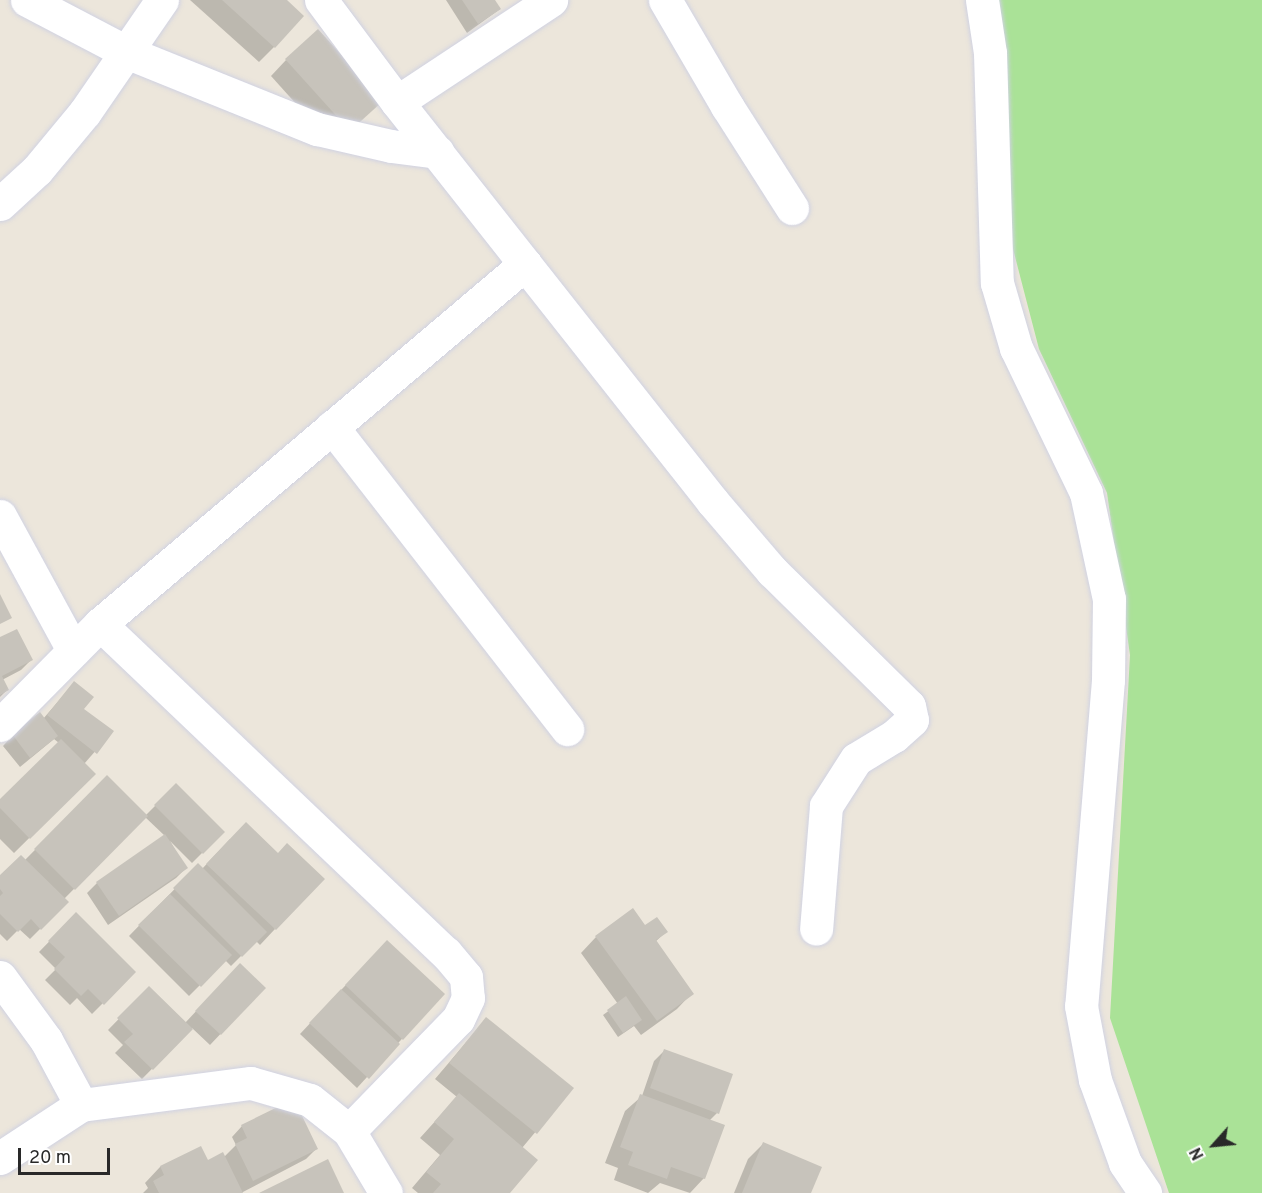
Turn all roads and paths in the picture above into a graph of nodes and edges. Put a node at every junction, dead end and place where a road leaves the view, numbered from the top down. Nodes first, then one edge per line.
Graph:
1 (27, 0) edge
2 (162, 0) edge
3 (321, 0) edge
4 (551, 0) edge
5 (665, 0) edge
6 (982, 0) edge
7 (126, 52) junction
8 (397, 102) junction
9 (438, 152) junction
10 (0, 204) edge
11 (792, 207) dead end
12 (525, 264) junction
13 (333, 427) junction
14 (0, 516) edge
15 (100, 624) junction
16 (73, 650) junction
17 (0, 725) edge
18 (567, 729) dead end
19 (816, 929) dead end
20 (0, 977) edge
21 (81, 1105) junction
22 (350, 1131) junction
23 (0, 1158) edge
24 (386, 1193) edge
25 (1145, 1193) edge

1 - 7 street
2 - 7 street
3 - 8 street
4 - 8 street
5 - 11 street
6 - 25 street
7 - 9 street
7 - 10 street
8 - 9 street
9 - 12 street
12 - 13 street
12 - 19 street
13 - 15 street
13 - 18 street
14 - 16 street
15 - 16 street
15 - 22 street
16 - 17 street
20 - 21 street
21 - 22 street
21 - 23 street
22 - 24 street

